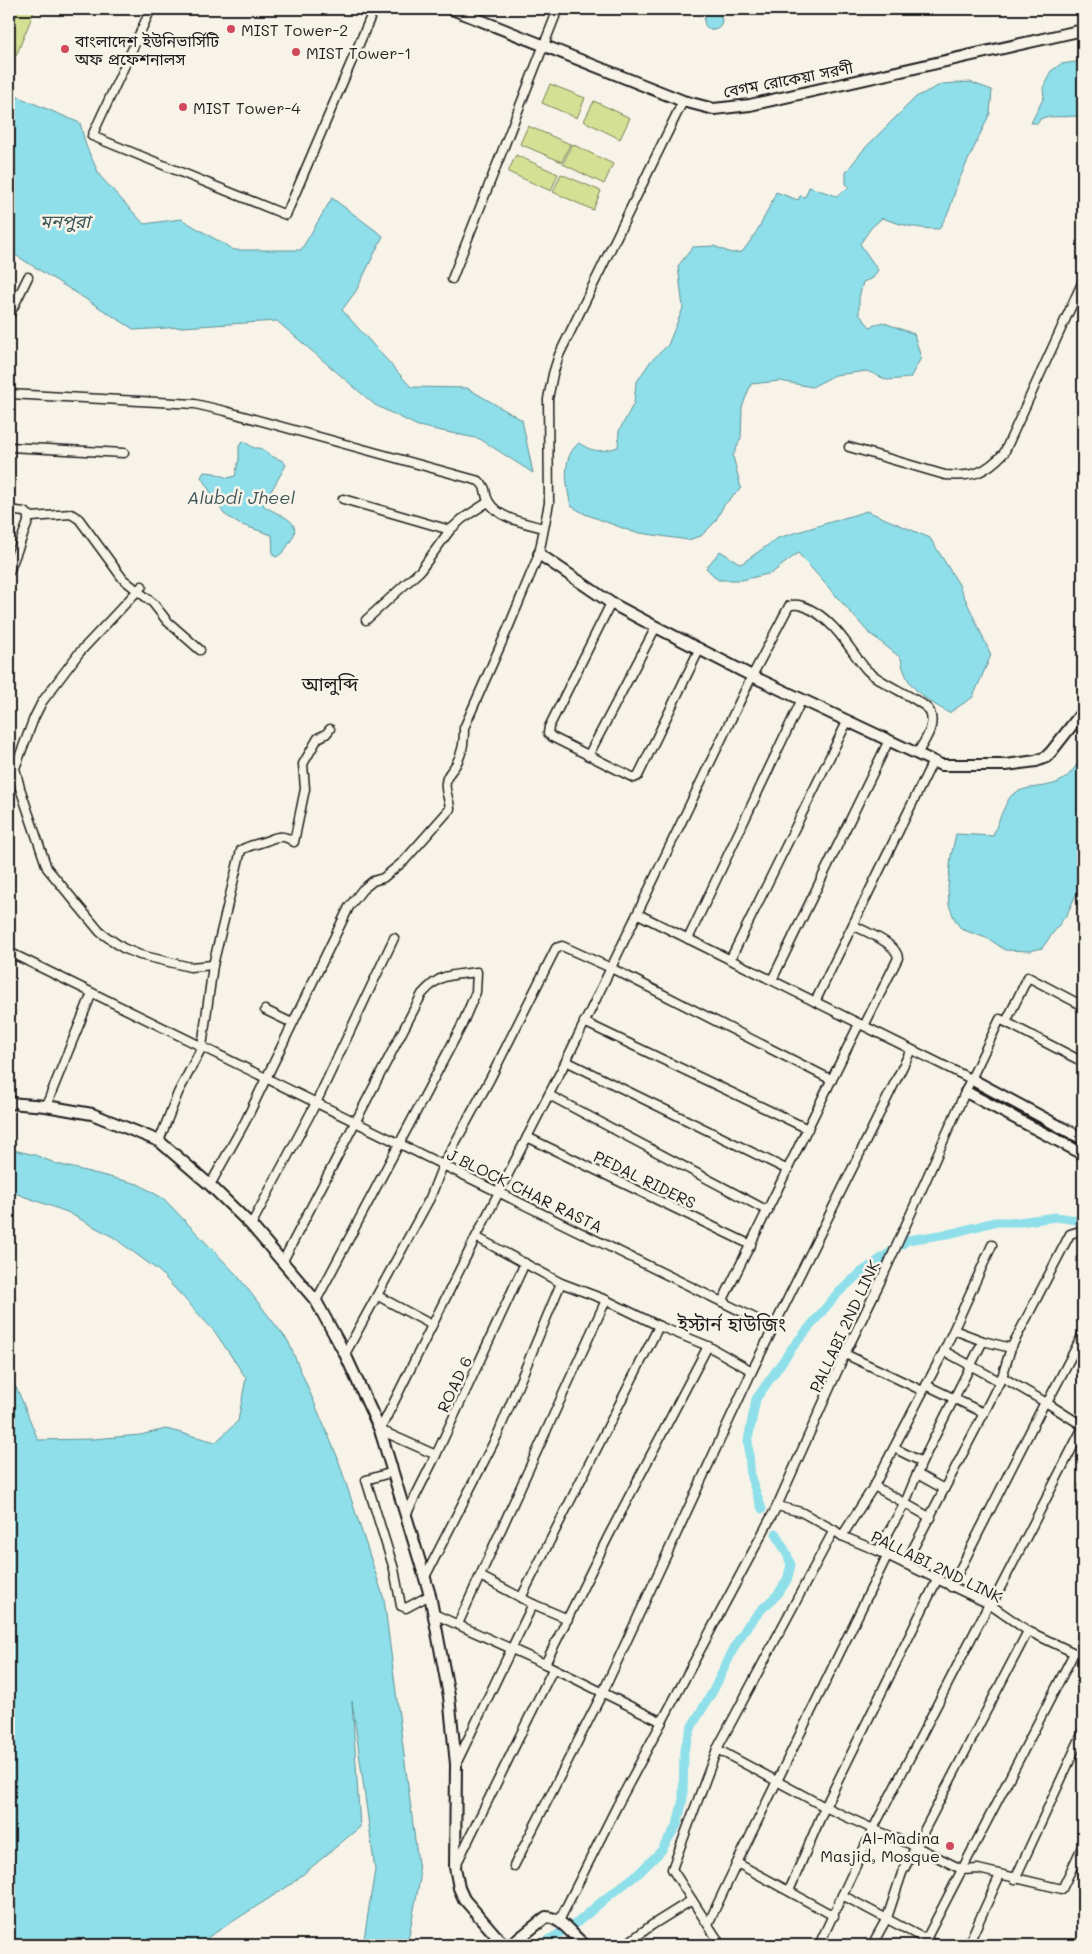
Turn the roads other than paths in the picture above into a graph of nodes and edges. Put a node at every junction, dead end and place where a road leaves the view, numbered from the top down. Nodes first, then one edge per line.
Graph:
1 (151, 9) edge
2 (374, 9) edge
3 (452, 9) edge
4 (558, 9) edge
5 (1083, 30) edge
6 (544, 46) junction
7 (683, 101) junction
8 (28, 277) dead end
9 (452, 279) dead end
10 (1083, 281) edge
11 (9, 316) edge
12 (9, 394) edge
13 (9, 447) edge
14 (849, 447) dead end
15 (124, 453) dead end
16 (343, 499) dead end
17 (488, 502) junction
18 (9, 510) edge
19 (28, 516) junction
20 (543, 528) junction
21 (450, 530) junction
22 (539, 554) junction
23 (9, 572) edge
24 (140, 588) junction
25 (611, 603) junction
26 (366, 620) dead end
27 (656, 627) junction
28 (700, 648) junction
29 (200, 650) dead end
30 (752, 676) junction
31 (802, 699) junction
32 (1083, 711) edge
33 (848, 720) junction
34 (330, 729) dead end
35 (889, 740) junction
36 (917, 754) junction
37 (588, 756) junction
38 (937, 763) junction
39 (638, 914) junction
40 (853, 925) junction
41 (394, 938) dead end
42 (688, 939) junction
43 (9, 952) edge
44 (730, 960) junction
45 (213, 965) junction
46 (611, 968) junction
47 (772, 980) junction
48 (92, 993) junction
49 (815, 1002) junction
50 (1083, 1006) edge
51 (265, 1010) dead end
52 (584, 1022) junction
53 (1006, 1022) junction
54 (292, 1023) junction
55 (862, 1025) junction
56 (202, 1047) junction
57 (911, 1050) junction
58 (566, 1061) junction
59 (1083, 1062) edge
60 (265, 1078) junction
61 (971, 1079) junction
62 (832, 1080) junction
63 (966, 1092) junction
64 (549, 1095) junction
65 (9, 1103) edge
66 (316, 1103) junction
67 (46, 1106) junction
68 (357, 1123) junction
69 (808, 1129) junction
70 (527, 1137) junction
71 (1083, 1139) edge
72 (159, 1141) junction
73 (400, 1144) junction
74 (1083, 1154) edge
75 (443, 1165) junction
76 (788, 1170) junction
77 (210, 1185) junction
78 (499, 1193) junction
79 (768, 1211) junction
80 (252, 1225) junction
81 (1083, 1230) edge
82 (476, 1237) junction
83 (750, 1245) junction
84 (992, 1245) dead end
85 (283, 1261) junction
86 (525, 1263) junction
87 (561, 1283) junction
88 (378, 1296) junction
89 (606, 1300) junction
90 (316, 1302) junction
91 (722, 1302) junction
92 (432, 1325) junction
93 (659, 1326) junction
94 (773, 1327) junction
95 (954, 1330) junction
96 (1083, 1334) edge
97 (983, 1341) junction
98 (708, 1346) junction
99 (1011, 1348) junction
100 (944, 1351) junction
101 (345, 1354) junction
102 (845, 1354) junction
103 (971, 1366) junction
104 (752, 1371) junction
105 (1001, 1379) junction
106 (925, 1388) junction
107 (955, 1398) junction
108 (1046, 1402) junction
109 (984, 1413) junction
110 (1083, 1427) edge
111 (380, 1430) junction
112 (894, 1448) junction
113 (436, 1455) junction
114 (922, 1462) junction
115 (393, 1472) junction
116 (917, 1474) junction
117 (874, 1486) junction
118 (944, 1489) junction
119 (905, 1503) junction
120 (777, 1506) junction
121 (406, 1516) junction
122 (930, 1518) junction
123 (834, 1530) junction
124 (842, 1536) junction
125 (878, 1551) junction
126 (887, 1556) junction
127 (905, 1564) junction
128 (480, 1576) junction
129 (425, 1577) junction
130 (937, 1580) junction
131 (951, 1587) junction
132 (430, 1595) junction
133 (521, 1598) junction
134 (533, 1604) junction
135 (990, 1605) junction
136 (434, 1614) junction
137 (568, 1619) junction
138 (458, 1624) junction
139 (1028, 1631) junction
140 (512, 1649) junction
141 (1074, 1652) junction
142 (1083, 1657) edge
143 (545, 1664) junction
144 (554, 1670) junction
145 (603, 1692) junction
146 (662, 1722) junction
147 (1083, 1732) edge
148 (718, 1750) junction
149 (456, 1764) junction
150 (778, 1782) junction
151 (825, 1807) junction
152 (873, 1830) junction
153 (1083, 1845) edge
154 (917, 1847) junction
155 (737, 1863) junction
156 (1074, 1864) junction
157 (514, 1866) dead end
158 (455, 1867) junction
159 (1083, 1868) edge
160 (963, 1870) junction
161 (1000, 1875) junction
162 (1015, 1879) junction
163 (789, 1891) junction
164 (842, 1895) junction
165 (692, 1900) junction
166 (834, 1916) junction
167 (887, 1918) junction
168 (560, 1921) junction
169 (708, 1924) junction
170 (582, 1943) edge
171 (924, 1943) edge
172 (504, 1945) edge
173 (511, 1945) edge
174 (625, 1945) edge
175 (721, 1945) edge
176 (819, 1945) edge
177 (872, 1945) edge
178 (936, 1945) edge
179 (968, 1945) edge

1 - 2 street
3 - 6 street, বেগম রোকেয়া সরণী
4 - 6 street
5 - 7 street, বেগম রোকেয়া সরণী
6 - 7 street, বেগম রোকেয়া সরণী
6 - 9 street
7 - 20 street
8 - 11 street
10 - 14 street
12 - 17 street
13 - 15 street
16 - 21 street
17 - 20 street
17 - 21 street
18 - 19 street
19 - 23 street
19 - 24 street
20 - 22 street
21 - 26 street
22 - 25 street
22 - 54 street
24 - 29 street
24 - 45 street
25 - 27 street
25 - 37 street
27 - 28 street
27 - 37 street
28 - 30 street
28 - 37 street
30 - 31 street
30 - 36 street
30 - 39 street
31 - 33 street
31 - 42 street
32 - 38 street
33 - 35 street
33 - 44 street
34 - 45 street
35 - 36 street
35 - 47 street
36 - 38 street
38 - 40 street
39 - 42 street
39 - 46 street
40 - 49 street
40 - 55 street
41 - 66 street
42 - 44 street
43 - 48 street, J BLOCK CHAR RASTA
44 - 47 street
45 - 56 street
46 - 52 street
46 - 62 street
46 - 75 street
47 - 49 street
48 - 56 street, J BLOCK CHAR RASTA
48 - 67 street
49 - 55 street
50 - 53 street
51 - 54 street
52 - 58 street
52 - 69 street
53 - 59 street
53 - 61 street, PALLABI 2ND LINK
54 - 60 street
55 - 57 street
55 - 62 street
56 - 60 street, J BLOCK CHAR RASTA
56 - 72 street
57 - 61 street
57 - 94 street
58 - 64 street
58 - 76 street
60 - 66 street, J BLOCK CHAR RASTA
60 - 77 street
61 - 63 street, PALLABI 2ND LINK
61 - 71 street
62 - 69 street
63 - 74 street
63 - 102 street, PALLABI 2ND LINK
64 - 70 street
64 - 79 street
65 - 67 street
66 - 68 street, J BLOCK CHAR RASTA
66 - 80 street
67 - 72 street
68 - 73 street, J BLOCK CHAR RASTA
68 - 73 street
68 - 85 street
69 - 76 street
70 - 78 street
70 - 83 street, PEDAL RIDERS
72 - 77 street
73 - 75 street, J BLOCK CHAR RASTA
73 - 90 street
75 - 78 street, J BLOCK CHAR RASTA
75 - 88 street
76 - 79 street
77 - 80 street
78 - 82 street
78 - 91 street, J BLOCK CHAR RASTA
79 - 83 street
80 - 85 street
81 - 99 street
82 - 86 street
82 - 92 street
83 - 91 street
84 - 95 street
85 - 90 street
86 - 87 street
86 - 113 street, ROAD 6
87 - 89 street
87 - 129 street
88 - 92 street
88 - 101 street
89 - 93 street
89 - 128 street
90 - 101 street
91 - 94 street, J BLOCK CHAR RASTA
92 - 111 street
93 - 98 street
93 - 133 street
94 - 104 street
95 - 97 street
95 - 100 street
96 - 108 street
97 - 99 street
97 - 103 street
98 - 104 street
98 - 137 street
99 - 105 street
100 - 103 street
100 - 106 street
101 - 111 street
102 - 106 street
102 - 120 street, PALLABI 2ND LINK
103 - 105 street
103 - 107 street
104 - 145 street
105 - 108 street
105 - 109 street
106 - 107 street
106 - 112 street
107 - 109 street
107 - 114 street
108 - 110 street
108 - 131 street
109 - 118 street
110 - 135 street
111 - 113 street
111 - 115 street
112 - 114 street
112 - 117 street
113 - 121 street, ROAD 6
114 - 116 street
115 - 121 street
115 - 132 street
116 - 118 street
116 - 119 street
117 - 119 street
117 - 124 street
118 - 122 street
119 - 122 street
119 - 125 street
120 - 123 street, PALLABI 2ND LINK
120 - 146 street, PALLABI 2ND LINK
121 - 129 street
122 - 127 street
123 - 124 street, PALLABI 2ND LINK
123 - 148 street
124 - 125 street, PALLABI 2ND LINK
125 - 126 street, PALLABI 2ND LINK
126 - 127 street, PALLABI 2ND LINK
126 - 150 street
127 - 130 street, PALLABI 2ND LINK
128 - 133 street
128 - 138 street
129 - 132 street
130 - 131 street, PALLABI 2ND LINK
130 - 151 street
131 - 135 street, PALLABI 2ND LINK
132 - 136 street
133 - 134 street
134 - 137 street
134 - 140 street
135 - 139 street, PALLABI 2ND LINK
135 - 152 street
136 - 138 street
136 - 149 street
137 - 143 street
138 - 140 street
139 - 141 street, PALLABI 2ND LINK
139 - 154 street
140 - 143 street
140 - 149 street
141 - 142 street, PALLABI 2ND LINK
141 - 160 street
143 - 144 street
144 - 145 street
144 - 158 street
145 - 146 street
145 - 157 street
146 - 168 street, PALLABI 2ND LINK
147 - 162 street
148 - 150 street
148 - 165 street
149 - 158 street
150 - 151 street
150 - 155 street
151 - 152 street
151 - 163 street
152 - 154 street
152 - 164 street
153 - 156 street
154 - 160 street
154 - 167 street
155 - 163 street
155 - 169 street
156 - 159 street
156 - 162 street
158 - 172 street
160 - 161 street
160 - 171 street
161 - 162 street
161 - 179 street
163 - 166 street
164 - 166 street
164 - 167 street
165 - 169 street
165 - 174 street
166 - 176 street
167 - 171 street
167 - 177 street
168 - 170 street
168 - 173 street
169 - 175 street
171 - 178 street

